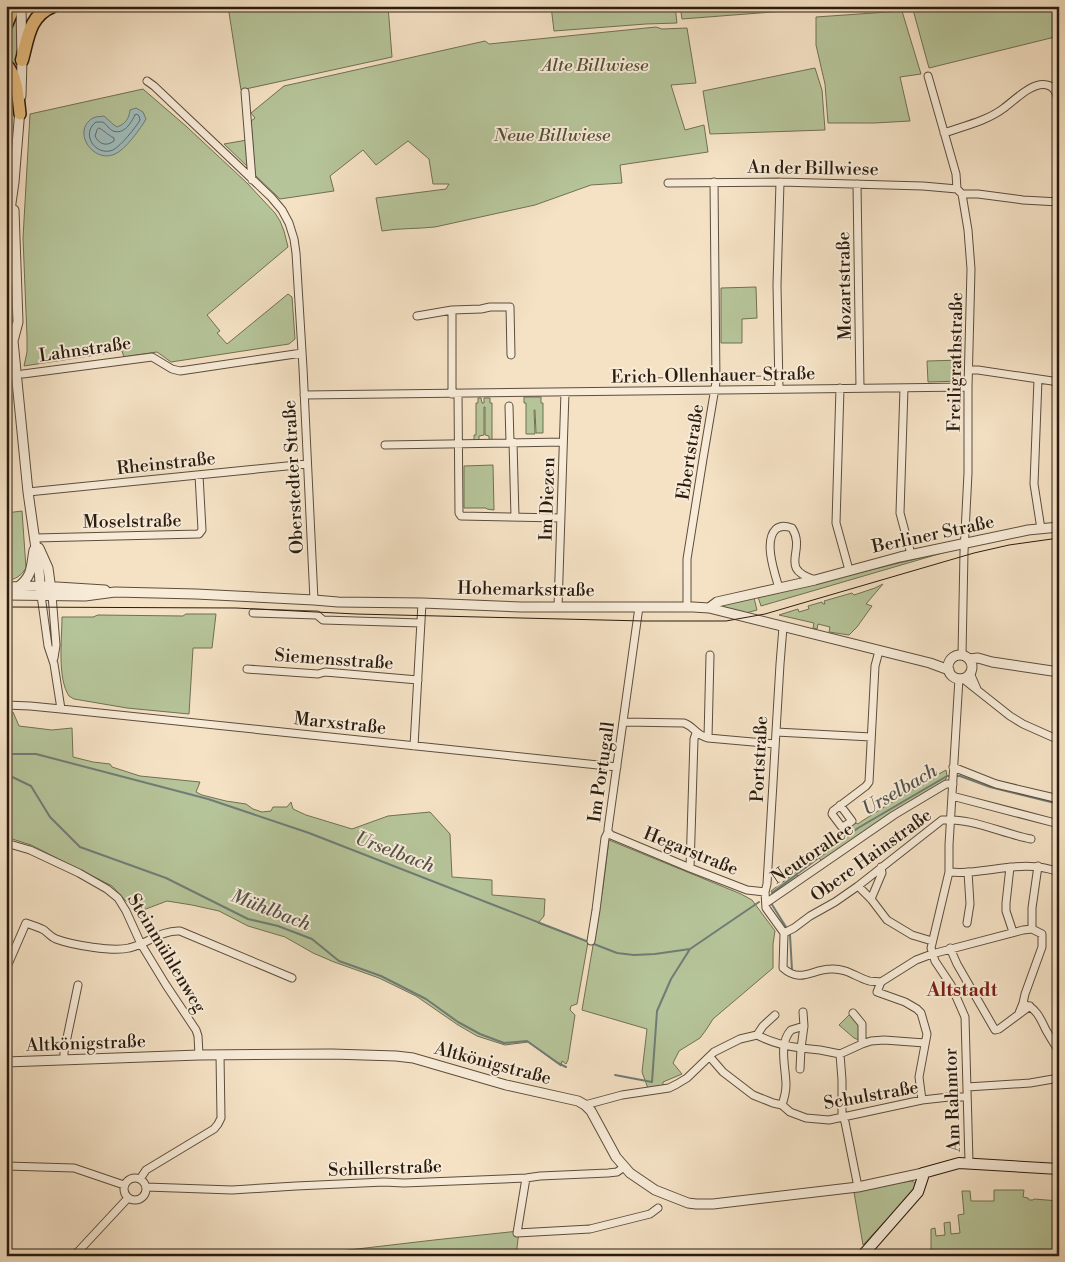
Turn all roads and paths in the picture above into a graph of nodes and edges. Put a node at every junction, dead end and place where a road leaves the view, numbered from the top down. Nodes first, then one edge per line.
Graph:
1 (14, 6) edge
2 (21, 6) edge
3 (53, 6) edge
4 (6, 25) edge
5 (22, 60) junction
6 (6, 64) edge
7 (928, 76) dead end
8 (147, 81) dead end
9 (244, 92) dead end
10 (1059, 111) edge
11 (20, 114) junction
12 (944, 133) junction
13 (252, 180) junction
14 (14, 182) junction
15 (714, 182) junction
16 (780, 182) junction
17 (668, 183) dead end
18 (857, 184) junction
19 (959, 191) junction
20 (1059, 202) edge
21 (6, 238) edge
22 (6, 278) edge
23 (16, 278) junction
24 (11, 290) edge
25 (452, 310) junction
26 (6, 313) edge
27 (416, 316) dead end
28 (12, 341) junction
29 (302, 353) junction
30 (511, 355) dead end
31 (969, 370) junction
32 (23, 374) dead end
33 (1038, 379) junction
34 (1059, 382) edge
35 (968, 387) junction
36 (840, 388) junction
37 (860, 388) junction
38 (904, 388) junction
39 (779, 389) junction
40 (715, 390) junction
41 (565, 392) junction
42 (455, 394) junction
43 (304, 395) junction
44 (509, 406) dead end
45 (563, 442) junction
46 (512, 443) junction
47 (458, 444) junction
48 (385, 445) dead end
49 (307, 464) junction
50 (199, 475) junction
51 (28, 492) junction
52 (514, 517) junction
53 (561, 518) junction
54 (1059, 527) edge
55 (1041, 529) junction
56 (35, 538) junction
57 (965, 543) junction
58 (911, 554) junction
59 (849, 570) junction
60 (815, 580) junction
61 (6, 587) edge
62 (18, 587) junction
63 (779, 588) junction
64 (41, 591) junction
65 (51, 591) junction
66 (115, 592) junction
67 (6, 595) edge
68 (314, 600) junction
69 (422, 603) junction
70 (686, 606) junction
71 (558, 607) junction
72 (639, 607) junction
73 (709, 608) junction
74 (254, 613) dead end
75 (421, 624) junction
76 (783, 628) junction
77 (879, 651) junction
78 (710, 655) dead end
79 (966, 657) junction
80 (992, 662) junction
81 (54, 664) junction
82 (949, 666) junction
83 (248, 669) dead end
84 (971, 672) junction
85 (1059, 672) edge
86 (960, 678) junction
87 (418, 680) junction
88 (975, 689) junction
89 (958, 696) junction
90 (6, 706) edge
91 (61, 709) junction
92 (624, 722) junction
93 (776, 732) junction
94 (696, 733) junction
95 (871, 737) junction
96 (708, 738) junction
97 (1059, 740) edge
98 (775, 744) junction
99 (414, 746) junction
100 (617, 766) junction
101 (953, 776) junction
102 (952, 796) junction
103 (1059, 799) edge
104 (840, 806) dead end
105 (950, 819) junction
106 (1059, 824) edge
107 (608, 832) junction
108 (1031, 839) dead end
109 (6, 843) edge
110 (1038, 866) junction
111 (1010, 867) junction
112 (690, 868) junction
113 (881, 868) junction
114 (949, 872) junction
115 (968, 872) junction
116 (1059, 872) edge
117 (858, 886) junction
118 (765, 892) junction
119 (871, 899) junction
120 (766, 903) junction
121 (967, 923) dead end
122 (1032, 929) junction
123 (1013, 932) junction
124 (784, 933) junction
125 (591, 941) dead end
126 (932, 941) junction
127 (141, 944) junction
128 (950, 948) junction
129 (932, 954) junction
130 (6, 969) edge
131 (292, 978) dead end
132 (881, 982) junction
133 (78, 985) dead end
134 (1026, 1005) junction
135 (803, 1012) dead end
136 (853, 1013) dead end
137 (775, 1015) dead end
138 (804, 1026) junction
139 (756, 1035) junction
140 (926, 1043) junction
141 (862, 1044) junction
142 (784, 1046) junction
143 (801, 1048) junction
144 (1059, 1050) edge
145 (840, 1054) junction
146 (199, 1055) junction
147 (220, 1055) junction
148 (710, 1057) junction
149 (64, 1060) junction
150 (6, 1062) edge
151 (800, 1069) dead end
152 (1059, 1078) edge
153 (967, 1087) junction
154 (967, 1097) junction
155 (922, 1100) junction
156 (585, 1105) junction
157 (782, 1105) junction
158 (843, 1118) junction
159 (969, 1162) junction
160 (6, 1166) edge
161 (624, 1167) junction
162 (1059, 1169) edge
163 (923, 1173) junction
164 (526, 1178) junction
165 (140, 1179) junction
166 (124, 1185) junction
167 (146, 1187) junction
168 (858, 1187) junction
169 (128, 1198) junction
170 (658, 1208) dead end
171 (74, 1256) edge
172 (862, 1256) edge

1 - 4 highway
2 - 5 street, Lahnstraße
3 - 5 highway
5 - 11 street, Lahnstraße
6 - 11 highway
7 - 12 street, Freiligrathstraße
8 - 13 street, Oberstedter Straße
9 - 13 street
10 - 12 street
11 - 14 street, Lahnstraße
12 - 19 street, Freiligrathstraße
13 - 29 street, Oberstedter Straße
14 - 21 street, Lahnstraße
14 - 23 street, Lahnstraße
15 - 16 street, An der Billwiese
15 - 17 street, An der Billwiese
15 - 40 street, Ebertstraße
16 - 18 street, An der Billwiese
16 - 39 street
18 - 19 street, An der Billwiese
18 - 37 street, Mozartstraße
19 - 20 street, An der Billwiese
19 - 31 street, Freiligrathstraße
22 - 23 street
23 - 24 street, Lahnstraße
24 - 28 street, Lahnstraße
25 - 27 street
25 - 30 street
25 - 42 street
26 - 28 street, Lahnstraße
28 - 51 street, Lahnstraße
29 - 32 street, Lahnstraße
29 - 43 street, Oberstedter Straße
31 - 33 street
31 - 35 street, Freiligrathstraße
33 - 34 street
33 - 55 street
35 - 38 street, Erich-Ollenhauer-Straße
35 - 57 street, Freiligrathstraße
36 - 37 street, Erich-Ollenhauer-Straße
36 - 39 street, Erich-Ollenhauer-Straße
36 - 59 street
37 - 38 street, Erich-Ollenhauer-Straße
38 - 58 street
39 - 40 street, Erich-Ollenhauer-Straße
40 - 41 street, Erich-Ollenhauer-Straße
40 - 70 street, Ebertstraße
41 - 42 street, Erich-Ollenhauer-Straße
41 - 45 street, Im Diezen
42 - 43 street, Erich-Ollenhauer-Straße
42 - 47 street
43 - 49 street, Oberstedter Straße
44 - 46 street
45 - 46 street
45 - 53 street, Im Diezen
46 - 47 street
46 - 52 street
47 - 48 street
47 - 52 street
49 - 50 street, Rheinstraße
49 - 68 street, Oberstedter Straße
50 - 51 street, Rheinstraße
50 - 56 street, Moselstraße
51 - 56 street, Lahnstraße
52 - 53 street
53 - 71 street, Im Diezen
54 - 55 street, Berliner Straße
55 - 57 street, Berliner Straße
56 - 62 street, Lahnstraße
56 - 64 street, Lahnstraße
56 - 65 street, Lahnstraße
57 - 58 street, Berliner Straße
57 - 79 street, Freiligrathstraße
58 - 59 street, Berliner Straße
59 - 60 street, Berliner Straße
60 - 63 street, Berliner Straße
60 - 63 street
61 - 62 street, Hohemarkstraße
62 - 64 street, Hohemarkstraße
63 - 73 street, Berliner Straße
64 - 65 street, Hohemarkstraße
64 - 67 street, Hohemarkstraße
64 - 81 street
65 - 66 street, Hohemarkstraße
65 - 66 street, Hohemarkstraße
65 - 81 street
66 - 68 street, Hohemarkstraße
68 - 69 street, Hohemarkstraße
69 - 71 street, Hohemarkstraße
69 - 75 street
70 - 72 street, Hohemarkstraße
70 - 73 street, Hohemarkstraße
71 - 72 street, Hohemarkstraße
72 - 92 street, Im Portugall
73 - 76 street, Hohemarkstraße
74 - 75 street
75 - 87 street
76 - 77 street, Hohemarkstraße
76 - 93 street, Portstraße
77 - 82 street, Hohemarkstraße
77 - 95 street
78 - 96 street
79 - 80 street
79 - 82 street
79 - 84 street
80 - 84 street
80 - 85 street
81 - 91 street
82 - 86 street
83 - 87 street, Siemensstraße
84 - 86 street
84 - 88 street
86 - 88 street
86 - 89 street
87 - 99 street
88 - 89 street
88 - 97 street
89 - 101 street
90 - 91 street, Marxstraße
91 - 99 street, Marxstraße
92 - 94 street
92 - 100 street, Im Portugall
93 - 95 street
93 - 98 street, Portstraße
94 - 96 street
94 - 112 street
95 - 104 street
96 - 98 street
98 - 118 street, Portstraße
99 - 100 street, Marxstraße
100 - 107 street, Im Portugall
101 - 102 street
101 - 103 street
101 - 120 street, Neutorallee
102 - 105 street
102 - 106 street
105 - 108 street
105 - 113 street, Obere Hainstraße
105 - 114 street
107 - 112 street, Hegarstraße
107 - 125 street, Im Portugall
109 - 127 street, Steinmühlenweg
110 - 111 street
110 - 116 street
110 - 122 street
111 - 115 street
111 - 123 street
112 - 118 street, Hegarstraße
113 - 117 street, Obere Hainstraße
113 - 119 street
114 - 115 street
114 - 126 street
115 - 121 street
117 - 119 street
117 - 124 street, Obere Hainstraße
118 - 120 street, Portstraße
119 - 126 street
120 - 124 street
122 - 123 street
122 - 134 street
123 - 128 street
124 - 132 street
126 - 129 street
127 - 130 street
127 - 131 street
127 - 146 street, Steinmühlenweg
128 - 129 street
128 - 134 street
129 - 132 street
129 - 153 street, Am Rahmtor
132 - 140 street
133 - 149 street
134 - 144 street
135 - 138 street
136 - 141 street
137 - 139 street
138 - 142 street
138 - 143 street
139 - 142 street
139 - 148 street
140 - 141 street
140 - 155 street
141 - 145 street
142 - 143 street
142 - 157 street
143 - 145 street
143 - 151 street
145 - 158 street
146 - 147 street, Altkönigstraße
146 - 149 street, Altkönigstraße
147 - 156 street, Altkönigstraße
147 - 165 street
148 - 156 street
148 - 157 street, Schulstraße
149 - 150 street, Altkönigstraße
152 - 153 street
153 - 154 street, Am Rahmtor
154 - 155 street, Schulstraße
154 - 159 street, Am Rahmtor
155 - 158 street, Schulstraße
156 - 161 street
157 - 158 street, Schulstraße
158 - 168 street
159 - 162 main road
159 - 163 main road
160 - 166 street
161 - 164 street, Schillerstraße
161 - 168 street
163 - 168 street
163 - 172 main road
164 - 167 street, Schillerstraße
164 - 170 street
165 - 166 street
165 - 167 street
166 - 169 street
167 - 169 street
169 - 171 street

